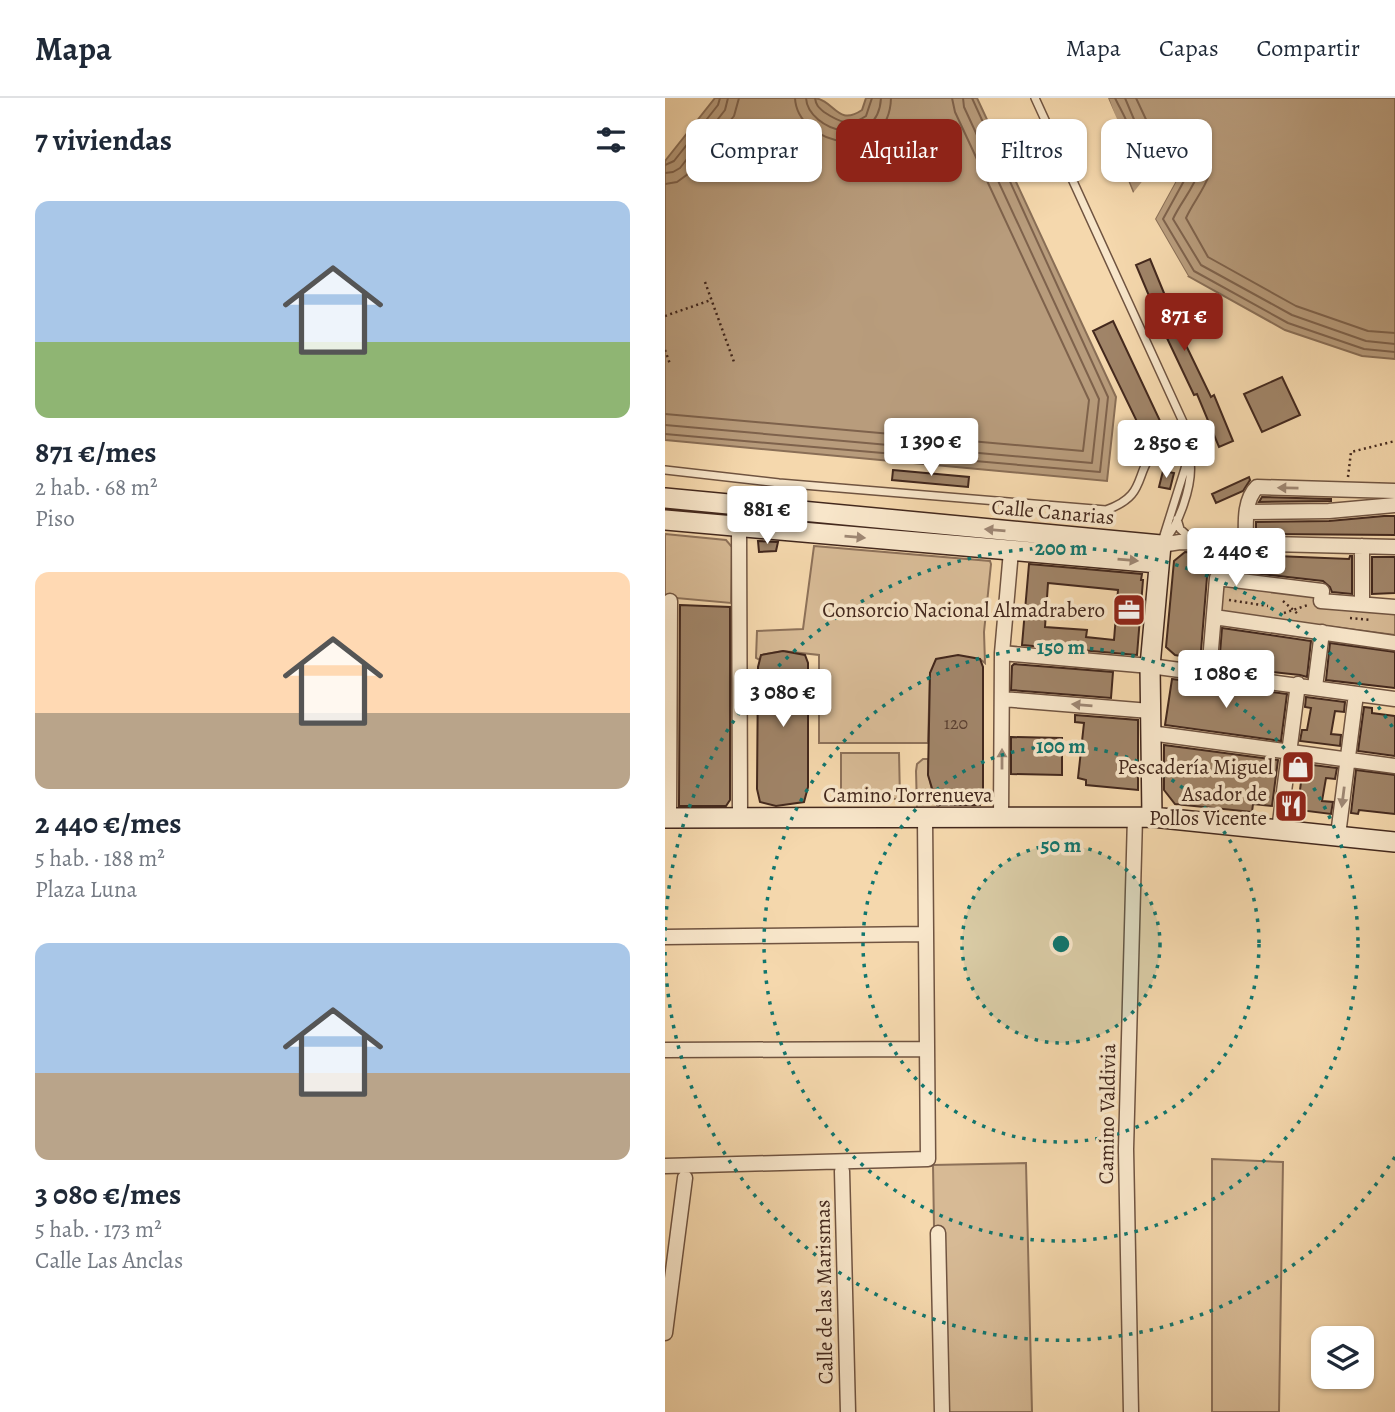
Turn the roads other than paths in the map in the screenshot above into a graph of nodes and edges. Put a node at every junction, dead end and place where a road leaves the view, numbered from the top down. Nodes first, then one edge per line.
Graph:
1 (1035, 98) edge
2 (1189, 435) junction
3 (1189, 458) junction
4 (665, 470) edge
5 (1395, 491) edge
6 (665, 498) edge
7 (1395, 505) edge
8 (1247, 512) junction
9 (1177, 519) junction
10 (665, 520) edge
11 (739, 526) junction
12 (1198, 543) junction
13 (1246, 544) junction
14 (1362, 546) junction
15 (1395, 547) edge
16 (1011, 551) junction
17 (1159, 554) junction
18 (670, 601) dead end
19 (1368, 604) junction
20 (1395, 607) edge
21 (1214, 617) junction
22 (1320, 632) junction
23 (1395, 643) edge
24 (1002, 653) junction
25 (1150, 666) junction
26 (1209, 673) junction
27 (1298, 684) junction
28 (1315, 687) junction
29 (1356, 694) junction
30 (1002, 699) junction
31 (1395, 699) edge
32 (1150, 711) junction
33 (1150, 733) junction
34 (1289, 751) junction
35 (1347, 760) junction
36 (1395, 766) edge
37 (740, 817) junction
38 (1143, 817) junction
39 (667, 818) edge
40 (1001, 818) junction
41 (925, 819) junction
42 (1279, 830) junction
43 (1338, 835) junction
44 (1395, 842) edge
45 (925, 934) junction
46 (665, 937) edge
47 (926, 1049) junction
48 (665, 1050) edge
49 (665, 1166) edge
50 (842, 1171) dead end
51 (685, 1178) dead end
52 (938, 1233) dead end
53 (665, 1333) edge
54 (848, 1412) edge
55 (942, 1412) edge
56 (1131, 1412) edge

1 - 2 lane
2 - 3 lane
2 - 4 lane
3 - 9 lane
3 - 17 lane
5 -> 8 street
17 -> 6 main road, Calle Canarias
7 - 8 street
8 - 13 street
9 - 12 lane
9 - 17 lane
10 - 11 main road, Calle Canarias
11 -> 16 main road, Calle Canarias
11 - 37 street
12 - 13 street, Calle Canarias
12 - 17 street, Calle Canarias
13 - 14 street, Calle Canarias
14 - 15 street, Calle Canarias
14 - 19 street
16 -> 17 main road, Calle Canarias
16 - 24 street
17 - 25 main road
18 - 39 street
19 - 20 street
19 - 21 street
21 - 22 street
21 - 26 street
22 - 23 street
22 - 28 street
24 - 25 street
24 - 30 street
25 - 26 street
25 - 32 main road
26 - 27 street
27 - 28 street
27 - 34 street
28 - 29 street
29 - 31 street
29 - 35 street
32 -> 30 street
40 -> 30 street
32 - 33 main road
33 - 34 street
33 - 38 main road
34 - 35 street
34 - 42 street
35 - 36 street
35 -> 43 street
37 - 39 main road, Camino Torrenueva
37 - 41 main road, Camino Torrenueva
38 - 40 main road, Camino Torrenueva
38 - 42 main road, Camino Torrenueva
38 - 56 street, Camino Valdivia
40 - 41 main road, Camino Torrenueva
41 - 45 street
42 - 43 main road, Camino Torrenueva
43 - 44 main road, Camino Torrenueva
45 - 46 street
45 - 47 street
47 - 48 street
47 - 49 street
50 - 54 street, Calle de las Marismas
51 - 53 street
52 - 55 street

